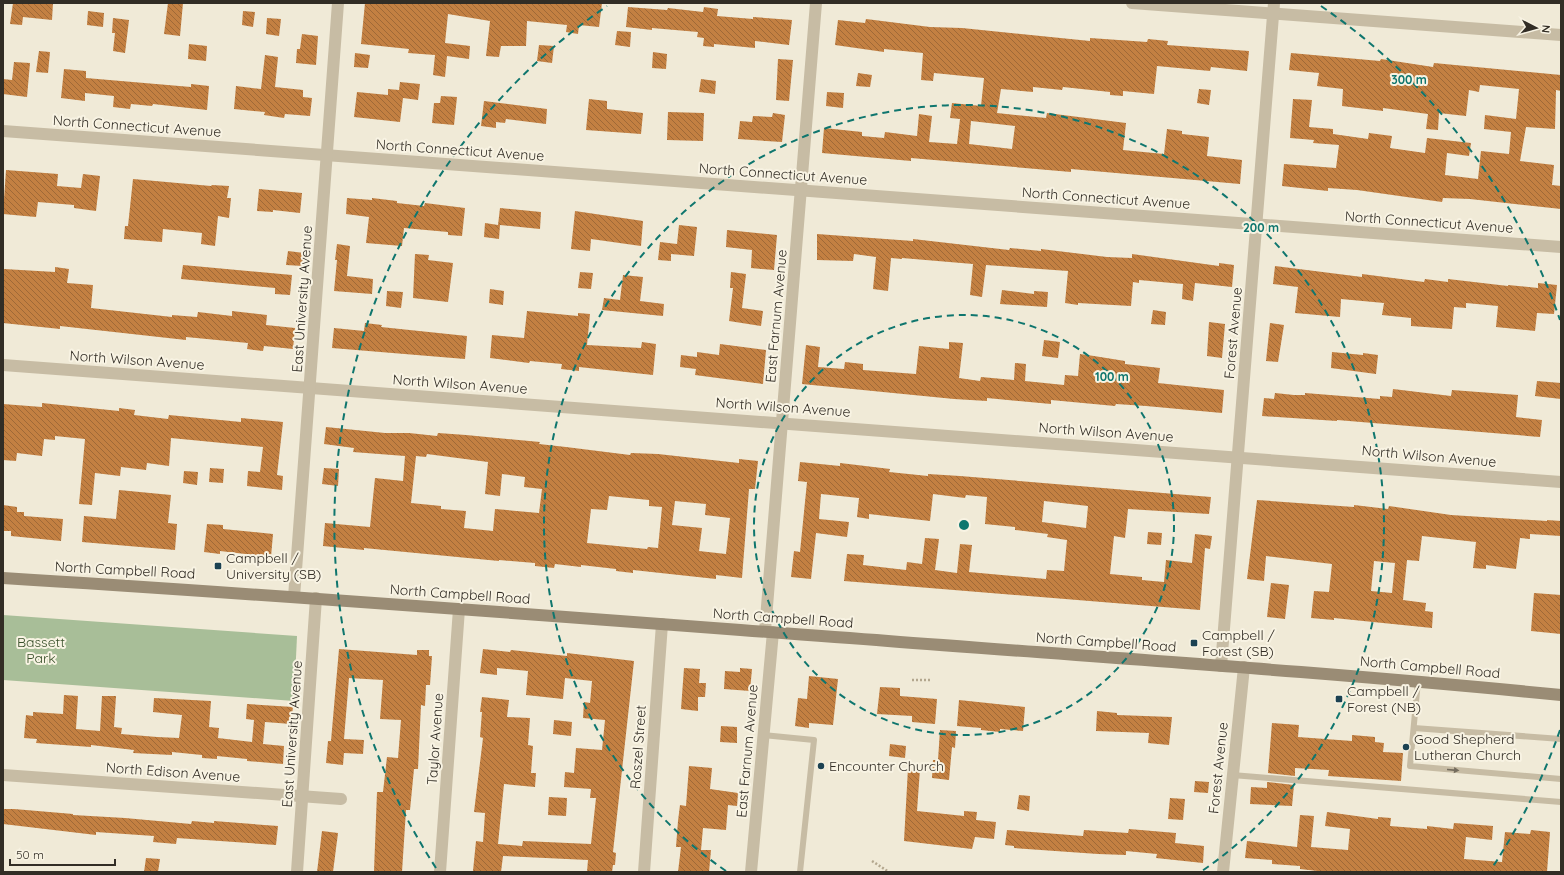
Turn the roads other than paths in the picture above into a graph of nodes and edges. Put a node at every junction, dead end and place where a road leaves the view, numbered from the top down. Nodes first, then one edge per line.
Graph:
1 (338, 3) edge
2 (816, 3) edge
3 (1132, 3) edge
4 (1274, 8) edge
5 (1561, 35) edge
6 (3, 131) edge
7 (327, 155) junction
8 (801, 191) junction
9 (1257, 224) junction
10 (1561, 247) edge
11 (3, 365) edge
12 (310, 388) junction
13 (782, 422) junction
14 (1238, 456) junction
15 (1561, 482) edge
16 (3, 578) edge
17 (294, 597) junction
18 (316, 598) junction
19 (459, 609) junction
20 (662, 624) junction
21 (769, 632) junction
22 (1222, 666) junction
23 (1244, 667) junction
24 (1418, 681) junction
25 (1561, 695) edge
26 (1414, 728) junction
27 (763, 735) junction
28 (1561, 739) edge
29 (3, 774) edge
30 (1232, 775) junction
31 (1561, 779) edge
32 (303, 796) junction
33 (341, 799) dead end
34 (1561, 802) edge
35 (297, 872) edge
36 (440, 872) edge
37 (644, 872) edge
38 (751, 872) edge
39 (800, 872) edge
40 (1223, 872) edge

1 - 7 street, East University Avenue
2 - 8 street, East Farnum Avenue
3 - 4 street
4 - 5 street
4 - 9 street, Forest Avenue
6 - 7 street, North Connecticut Avenue
7 - 8 street, North Connecticut Avenue
7 - 12 street, East University Avenue
8 - 9 street, North Connecticut Avenue
8 - 13 street, East Farnum Avenue
9 - 10 street, North Connecticut Avenue
9 - 14 street, Forest Avenue
11 - 12 street, North Wilson Avenue
12 - 13 street, North Wilson Avenue
12 - 17 street, East University Avenue
13 - 14 street, North Wilson Avenue
13 - 21 street, East Farnum Avenue
14 - 15 street, North Wilson Avenue
14 - 22 street, Forest Avenue
16 - 17 street, North Campbell Road
17 - 18 street, North Campbell Road
18 - 19 street, North Campbell Road
18 - 32 street, East University Avenue
19 - 20 street, North Campbell Road
19 - 36 street, Taylor Avenue
20 - 21 street, North Campbell Road
20 - 37 street, Roszel Street
21 - 22 street, North Campbell Road
21 - 27 street, East Farnum Avenue
22 - 23 street, North Campbell Road
23 - 24 street, North Campbell Road
23 - 30 street, Forest Avenue
24 - 25 street, North Campbell Road
24 - 26 lane
26 - 28 lane
26 -> 31 lane
27 - 38 street, East Farnum Avenue
27 - 39 lane
29 - 32 street, North Edison Avenue
30 - 34 lane
30 - 40 street, Forest Avenue
32 - 33 street, North Edison Avenue
32 - 35 street, East University Avenue

